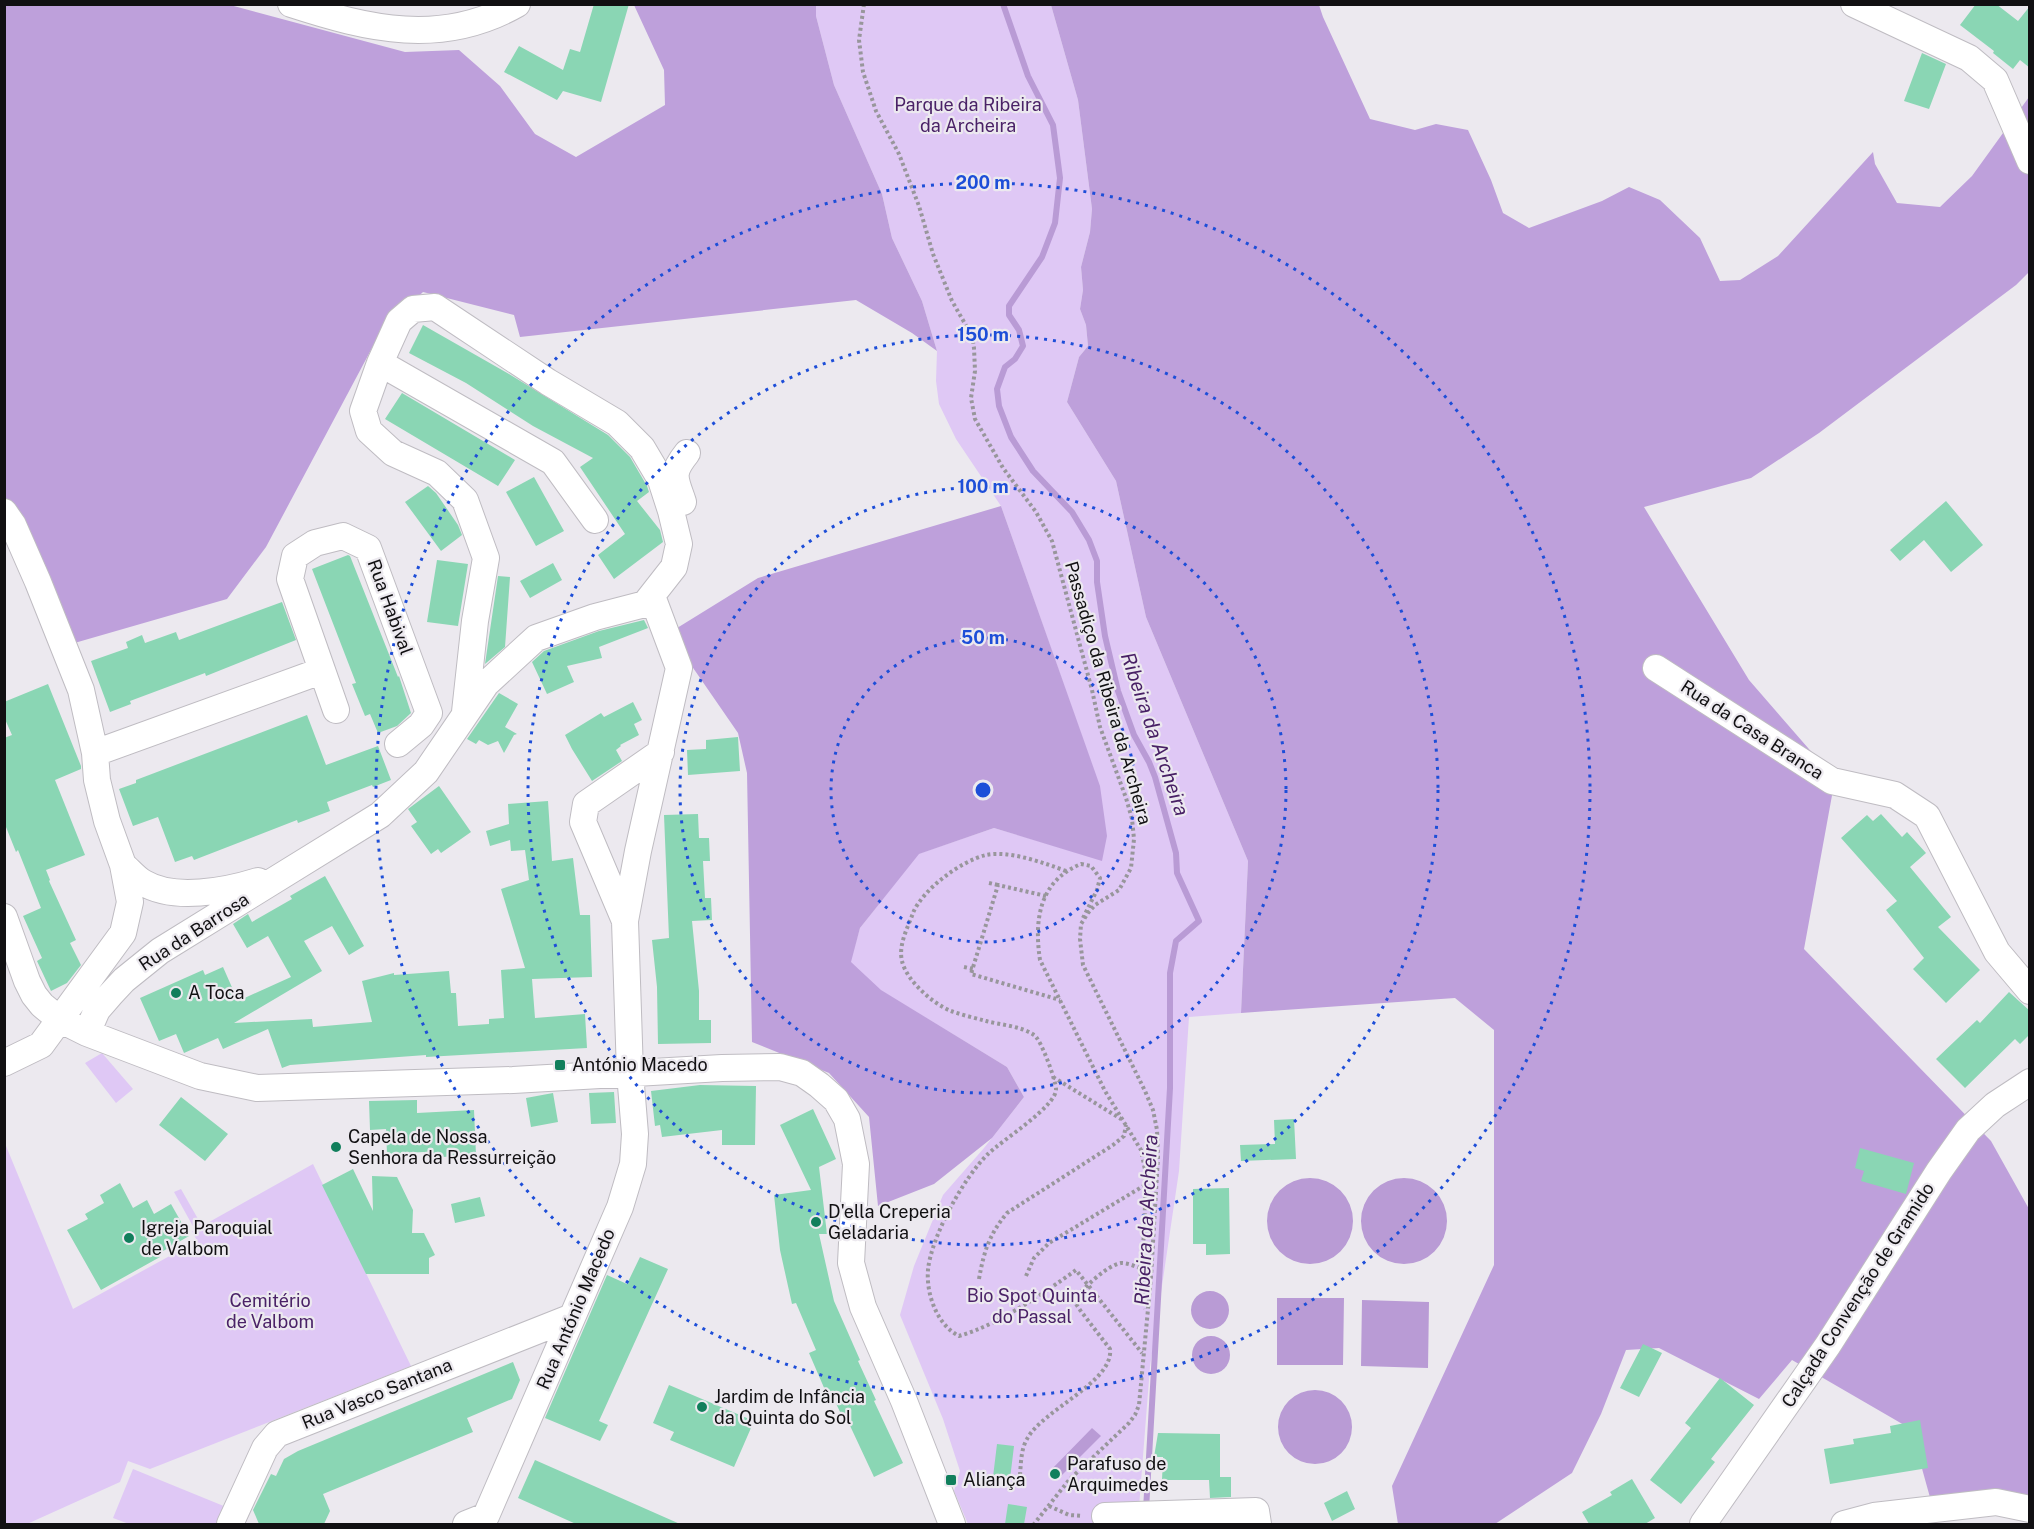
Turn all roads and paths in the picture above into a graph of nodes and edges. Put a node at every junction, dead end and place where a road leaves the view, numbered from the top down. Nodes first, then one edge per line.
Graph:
1 (517, 4) edge
2 (864, 4) edge
3 (1854, 4) edge
4 (297, 6) edge
5 (2030, 161) edge
6 (380, 363) junction
7 (687, 453) dead end
8 (9, 519) edge
9 (595, 520) dead end
10 (679, 544) junction
11 (652, 596) junction
12 (1656, 668) dead end
13 (321, 671) junction
14 (336, 710) dead end
15 (465, 712) junction
16 (398, 744) dead end
17 (661, 752) junction
18 (95, 753) junction
19 (123, 865) junction
20 (289, 871) junction
21 (1066, 871) junction
22 (989, 883) dead end
23 (998, 885) junction
24 (1046, 896) junction
25 (4, 917) edge
26 (625, 921) junction
27 (1081, 924) junction
28 (964, 967) dead end
29 (973, 969) junction
30 (2030, 991) edge
31 (1060, 1000) junction
32 (59, 1019) junction
33 (87, 1032) junction
34 (4, 1063) edge
35 (630, 1073) junction
36 (1052, 1077) junction
37 (2030, 1082) edge
38 (1124, 1123) junction
39 (1145, 1185) junction
40 (1140, 1268) junction
41 (1026, 1276) dead end
42 (979, 1279) dead end
43 (1088, 1285) junction
44 (1146, 1316) junction
45 (572, 1317) junction
46 (1142, 1353) junction
47 (1020, 1475) dead end
48 (1049, 1506) junction
49 (2030, 1509) edge
50 (1105, 1516) joint
51 (1257, 1518) edge
52 (486, 1522) edge
53 (230, 1524) edge
54 (952, 1524) edge
55 (1034, 1524) edge
56 (1703, 1524) edge
57 (1844, 1524) edge

1 - 4 street
2 - 27 path, Passadiço da Ribeira da Archeira
3 - 5 street
6 - 9 street
6 - 10 street
6 - 15 street
7 - 10 street
8 - 18 street
10 - 11 street
11 - 15 street, Rua da Barrosa
11 - 17 street
12 - 30 street, Rua da Casa Branca
13 - 14 street, Rua Habival
13 - 16 street, Rua Habival
13 - 18 street
15 - 20 street, Rua da Barrosa
17 - 26 street
17 - 26 street
18 - 19 street
19 - 20 street, Rua da Barrosa
19 - 32 street, Rua da Barrosa
20 - 33 street, Rua da Barrosa
21 - 24 path
21 - 27 path
21 - 36 path
22 - 23 path
23 - 24 path
23 - 29 path
24 - 31 path
25 - 32 street
26 - 35 street, Rua António Macedo
27 - 44 path
28 - 29 path
29 - 31 path
31 - 38 path
32 - 33 street
32 - 34 street, Rua da Barrosa
33 - 35 street
35 - 45 street, Rua António Macedo
35 - 54 street
36 - 38 path
36 - 43 path
37 - 56 street, Calçada Convenção de Gramido
38 - 39 path
38 - 42 path
39 - 40 path
39 - 41 path
40 - 43 path
40 - 44 path
43 - 46 path
43 - 47 path
44 - 46 path
45 - 52 street, Rua António Macedo
45 - 53 street, Rua Vasco Santana
46 - 48 path
48 - 50 path
48 - 55 path
49 - 57 street
50 - 51 street

